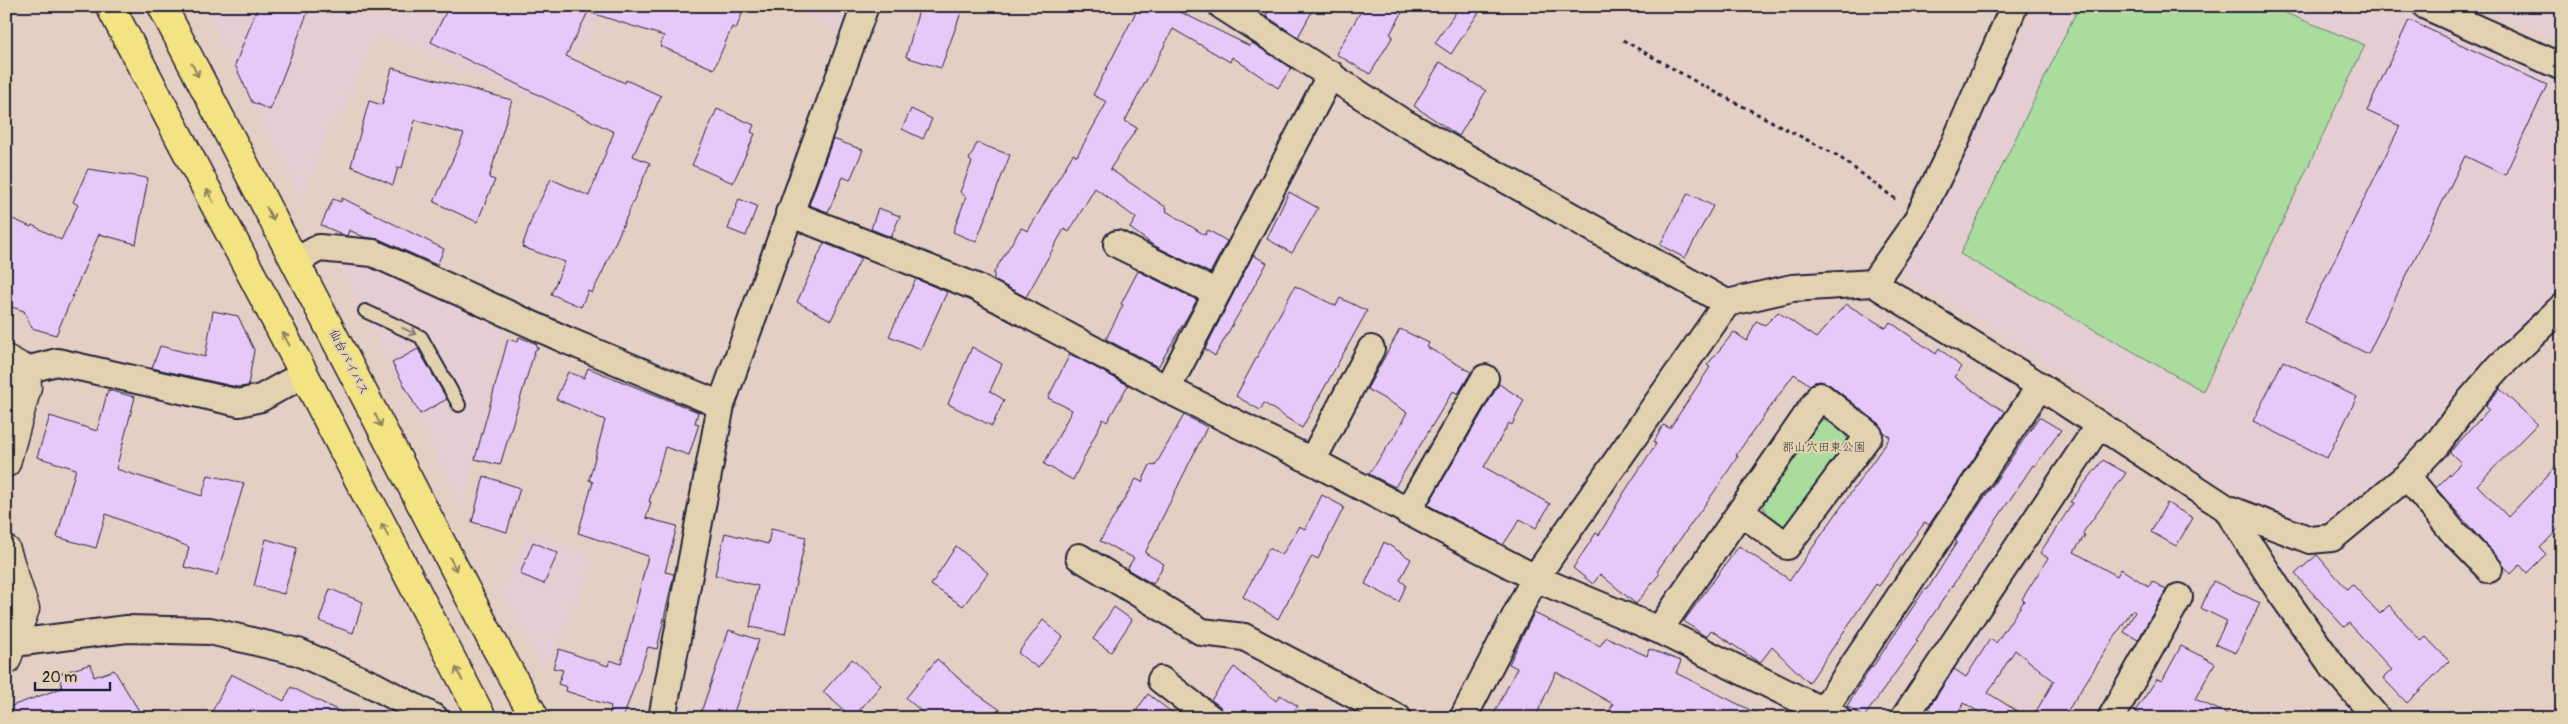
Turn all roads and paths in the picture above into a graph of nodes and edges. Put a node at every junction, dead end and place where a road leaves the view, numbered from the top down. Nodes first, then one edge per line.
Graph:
1 (864, 6) edge
2 (1222, 6) edge
3 (2014, 6) edge
4 (2426, 6) edge
5 (110, 10) edge
6 (168, 13) edge
7 (1623, 40) dead end
8 (2562, 67) edge
9 (1331, 74) junction
10 (789, 213) junction
11 (1916, 222) junction
12 (1117, 244) dead end
13 (296, 261) junction
14 (1873, 284) junction
15 (1217, 293) junction
16 (1727, 303) junction
17 (2562, 307) edge
18 (365, 311) dead end
19 (1371, 349) dead end
20 (16, 365) edge
21 (304, 374) junction
22 (1485, 378) dead end
23 (2040, 386) junction
24 (1167, 389) junction
25 (459, 404) dead end
26 (721, 405) junction
27 (2098, 425) junction
28 (1312, 461) junction
29 (6, 464) edge
30 (2407, 476) junction
31 (2226, 508) junction
32 (1407, 512) junction
33 (1741, 512) junction
34 (6, 550) edge
35 (1079, 557) dead end
36 (2489, 569) dead end
37 (1535, 578) junction
38 (2179, 597) dead end
39 (1659, 630) junction
40 (10, 652) edge
41 (1161, 680) dead end
42 (1830, 714) edge
43 (435, 718) edge
44 (482, 718) edge
45 (535, 718) edge
46 (662, 718) edge
47 (1210, 718) edge
48 (1398, 718) edge
49 (1463, 718) edge
50 (1904, 718) edge
51 (2111, 718) edge
52 (2377, 718) edge

1 - 10 street
2 - 9 street
3 - 11 street
4 - 8 street
21 -> 5 highway
6 -> 13 highway, 仙台バイパス
7 - 11 path
9 - 15 street
9 - 16 street
10 - 24 street
10 - 26 street
11 - 14 street
12 - 15 street
13 - 26 street
13 -> 45 highway, 仙台バイパス
14 - 16 street
14 - 23 street
15 - 24 street
16 - 37 street
17 - 30 street
18 -> 25 lane
19 - 28 street
20 - 21 street
20 - 29 street
44 -> 21 highway
22 - 32 street
23 - 27 street
23 - 42 street
24 - 28 street
26 - 46 street
27 - 31 street
27 - 50 street
28 - 32 street
30 - 31 street
30 - 36 street
31 - 52 street
32 - 37 street
33 - 33 street
33 - 39 street
34 - 40 street
35 - 48 street
37 - 39 street
37 - 49 street
38 - 51 street
39 - 42 street
40 - 43 street
41 - 47 street

